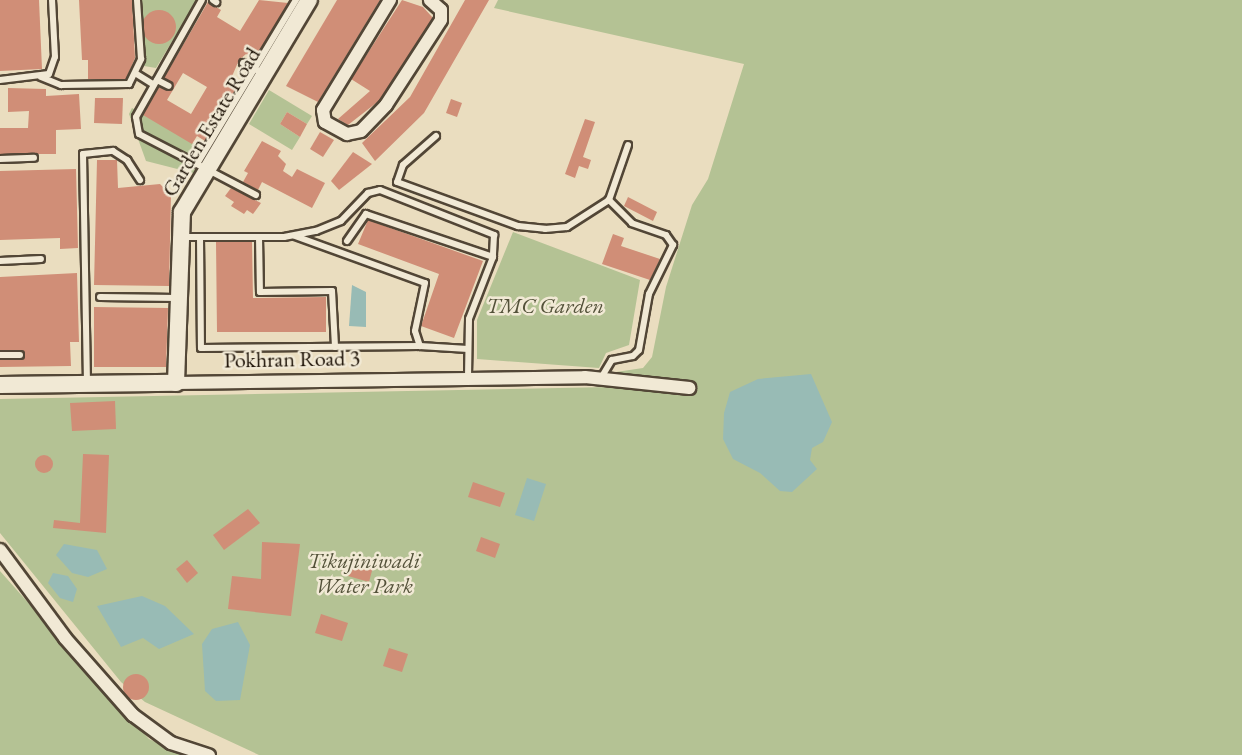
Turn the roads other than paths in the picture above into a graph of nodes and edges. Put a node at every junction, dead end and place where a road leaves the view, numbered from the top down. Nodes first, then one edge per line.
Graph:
1 (52, 0) edge
2 (137, 0) edge
3 (202, 0) edge
4 (296, 0) edge
5 (309, 0) edge
6 (390, 0) edge
7 (430, 0) edge
8 (243, 63) dead end
9 (260, 72) junction
10 (135, 73) junction
11 (40, 78) junction
12 (0, 80) edge
13 (155, 82) junction
14 (169, 86) dead end
15 (436, 136) dead end
16 (628, 145) dead end
17 (34, 158) dead end
18 (0, 159) edge
19 (202, 167) junction
20 (140, 180) dead end
21 (256, 195) dead end
22 (609, 200) junction
23 (293, 236) junction
24 (180, 237) junction
25 (200, 237) junction
26 (259, 237) junction
27 (347, 241) dead end
28 (493, 257) junction
29 (41, 260) dead end
30 (0, 261) edge
31 (100, 297) dead end
32 (178, 297) junction
33 (420, 346) junction
34 (335, 347) junction
35 (468, 350) junction
36 (0, 355) edge
37 (20, 355) dead end
38 (600, 378) junction
39 (468, 380) junction
40 (176, 383) junction
41 (87, 384) junction
42 (0, 385) edge
43 (689, 388) dead end
44 (0, 550) edge
45 (209, 755) edge

1 - 11 lane
2 - 10 lane
3 - 13 lane
4 - 9 lane
5 - 9 street, Garden Estate Road
6 - 7 street
8 - 9 lane
9 - 19 street, Garden Estate Road
10 - 11 lane
10 - 13 lane
11 - 12 lane
13 - 14 lane
13 - 19 lane
15 - 22 lane
16 - 22 lane
17 - 18 lane
19 - 21 lane
19 - 24 street, Garden Estate Road
20 - 41 lane
22 - 38 lane
23 - 26 lane
23 - 28 lane
23 - 33 lane
24 - 25 lane
24 - 32 street, Garden Estate Road
25 - 26 lane
25 - 34 lane
26 - 34 lane
27 - 28 lane
28 - 35 lane
29 - 30 lane
31 - 32 lane
32 - 40 street, Garden Estate Road
33 - 34 lane
33 - 35 lane
35 - 39 lane
36 - 37 lane
38 - 39 street, Pokhran Road 3
38 - 43 street, Pokhran Road 3
39 - 40 street, Pokhran Road 3
40 - 41 street, Pokhran Road 3
41 - 42 street, Pokhran Road 3
44 - 45 street

